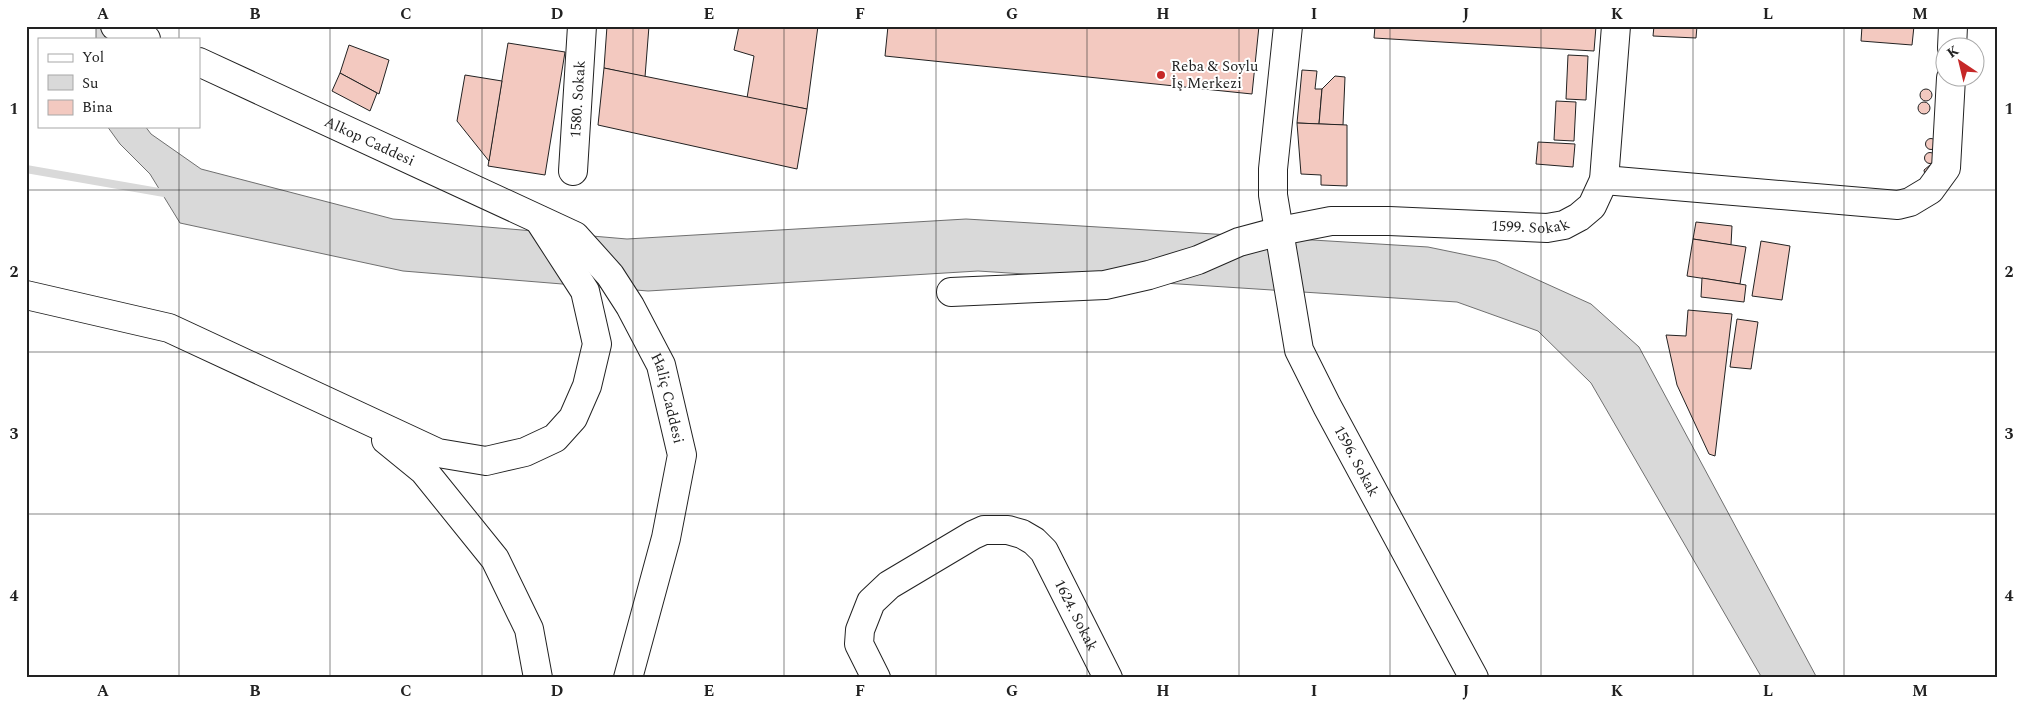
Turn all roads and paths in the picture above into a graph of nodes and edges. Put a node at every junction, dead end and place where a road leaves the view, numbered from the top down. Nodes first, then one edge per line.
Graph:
1 (115, 26) edge
2 (582, 26) edge
3 (1288, 26) edge
4 (1616, 26) edge
5 (144, 38) edge
6 (200, 62) edge
7 (1950, 88) edge
8 (573, 172) dead end
9 (1604, 180) junction
10 (539, 220) junction
11 (1280, 231) junction
12 (951, 292) dead end
13 (26, 295) edge
14 (355, 416) junction
15 (538, 678) edge
16 (628, 678) edge
17 (876, 678) edge
18 (1108, 678) edge
19 (1474, 678) edge

1 - 5 main road
2 - 8 main road, 1580. Sokak
3 - 11 main road, 1596. Sokak
4 - 9 main road, 1599. Sokak
6 - 10 main road, Alkop Caddesi
7 - 9 main road
9 - 11 main road, 1599. Sokak
10 - 14 main road
10 - 16 main road, Haliç Caddesi
11 - 12 main road, 1599. Sokak
11 - 19 main road, 1596. Sokak
13 - 14 main road
14 - 15 main road
17 - 18 main road, 1624. Sokak

